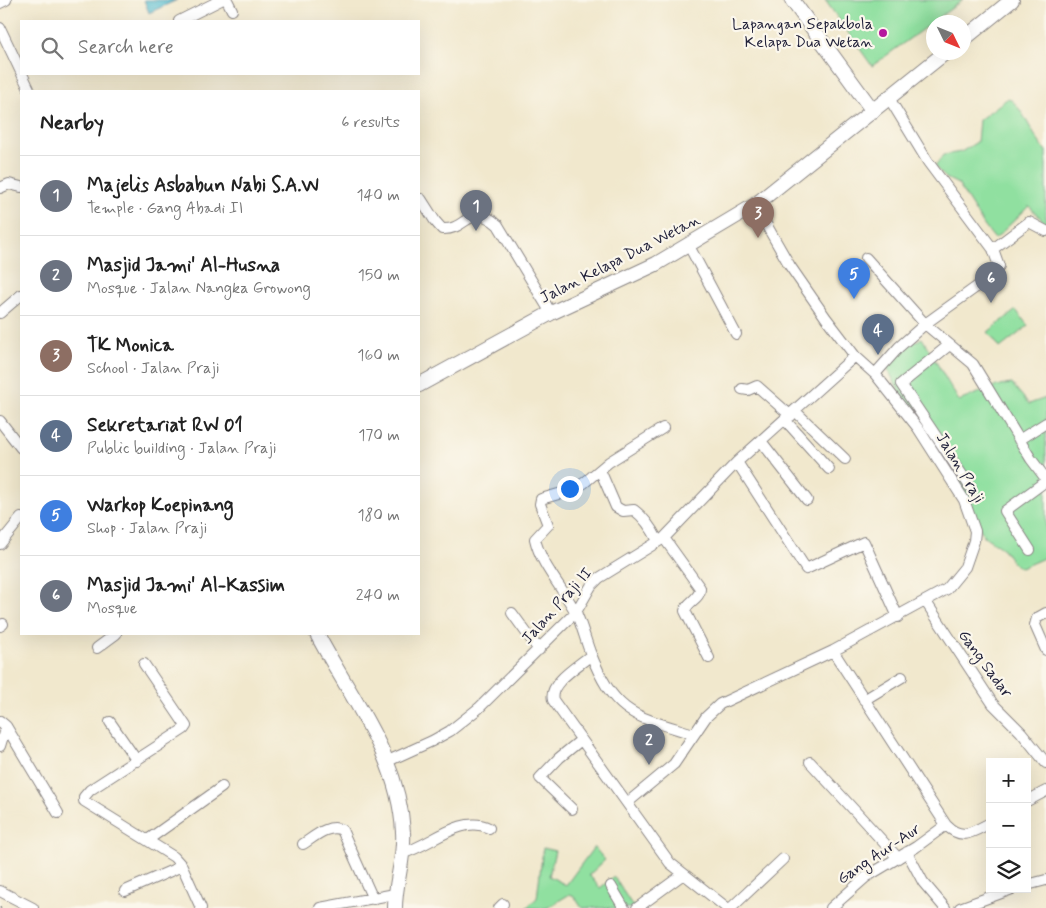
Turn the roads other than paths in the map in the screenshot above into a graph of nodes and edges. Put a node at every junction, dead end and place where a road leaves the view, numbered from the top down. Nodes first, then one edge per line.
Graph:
1 (6, 0) edge
2 (221, 0) edge
3 (227, 0) edge
4 (792, 0) edge
5 (1007, 2) edge
6 (0, 3) edge
7 (232, 10) dead end
8 (181, 20) edge
9 (0, 28) edge
10 (971, 33) edge
11 (936, 60) edge
12 (20, 69) edge
13 (23, 75) edge
14 (30, 90) edge
15 (889, 98) junction
16 (873, 111) junction
17 (20, 187) edge
18 (0, 188) edge
19 (421, 199) dead end
20 (755, 205) junction
21 (1046, 231) edge
22 (689, 246) junction
23 (993, 249) junction
24 (866, 258) dead end
25 (20, 296) edge
26 (0, 312) edge
27 (551, 314) junction
28 (925, 324) junction
29 (736, 334) dead end
30 (948, 346) junction
31 (855, 356) junction
32 (876, 374) junction
33 (420, 384) edge
34 (742, 389) dead end
35 (791, 416) junction
36 (0, 421) edge
37 (1046, 423) edge
38 (663, 428) dead end
39 (1019, 440) junction
40 (760, 441) junction
41 (20, 442) edge
42 (845, 460) dead end
43 (738, 462) junction
44 (829, 469) dead end
45 (600, 470) junction
46 (1046, 480) edge
47 (971, 488) dead end
48 (806, 500) dead end
49 (20, 519) edge
50 (661, 540) junction
51 (0, 544) edge
52 (1030, 550) dead end
53 (926, 602) junction
54 (576, 612) junction
55 (512, 613) dead end
56 (1046, 613) edge
57 (898, 617) junction
58 (115, 635) edge
59 (318, 635) edge
60 (97, 648) dead end
61 (539, 650) junction
62 (1046, 650) edge
63 (833, 651) junction
64 (591, 655) junction
65 (709, 658) dead end
66 (144, 664) dead end
67 (902, 677) dead end
68 (864, 700) junction
69 (110, 722) dead end
70 (3, 724) edge
71 (694, 734) junction
72 (581, 740) junction
73 (0, 746) edge
74 (137, 761) junction
75 (388, 761) junction
76 (810, 762) dead end
77 (1046, 763) edge
78 (222, 787) dead end
79 (1046, 791) edge
80 (1031, 799) edge
81 (627, 803) junction
82 (572, 810) dead end
83 (58, 813) dead end
84 (946, 825) junction
85 (986, 825) edge
86 (489, 828) dead end
87 (148, 839) junction
88 (303, 844) dead end
89 (403, 853) junction
90 (902, 855) junction
91 (782, 859) dead end
92 (182, 866) junction
93 (682, 874) junction
94 (1046, 880) edge
95 (1031, 884) edge
96 (611, 886) dead end
97 (0, 891) edge
98 (125, 891) dead end
99 (1001, 893) edge
100 (373, 899) junction
101 (395, 901) edge
102 (33, 908) edge
103 (201, 908) edge
104 (320, 908) edge
105 (624, 908) edge
106 (637, 908) edge
107 (729, 908) edge
108 (831, 908) edge
109 (945, 908) edge
110 (960, 908) edge

1 - 6 street
2 - 8 street
3 - 7 street
4 - 16 street
5 - 10 street
9 - 12 street
11 - 15 street, Jalan Kelapa Dua Wetan
13 - 14 street
15 - 16 street, Jalan Kelapa Dua Wetan
15 - 23 street
16 - 20 street, Jalan Kelapa Dua Wetan
17 - 18 street
19 - 27 street
20 - 22 street, Jalan Kelapa Dua Wetan
20 - 31 street, Jalan Praji
21 - 23 street
22 - 27 street, Jalan Kelapa Dua Wetan
22 - 29 street
23 - 28 street
24 - 28 street
25 - 26 street
27 - 33 street, Jalan Kelapa Dua Wetan
28 - 30 street
28 - 32 street
30 - 39 street
30 - 47 street
31 - 32 street, Jalan Praji
31 - 35 street, Jalan Praji II
32 - 53 street, Jalan Praji
34 - 35 street
35 - 40 street, Jalan Praji II
35 - 42 street
35 - 44 street
36 - 41 street
37 - 39 street
38 - 45 street
39 - 46 street
40 - 43 street, Jalan Praji II
40 - 48 street
43 - 50 street, Jalan Praji II
43 - 57 street
45 - 50 street
45 - 54 street
46 - 52 street
49 - 51 street
50 - 54 street, Jalan Praji II
50 - 65 street
53 - 57 street, Jalan Praji
53 - 77 street, Gang Sadar
54 - 61 street, Jalan Praji II
54 - 64 street
55 - 61 street
56 - 62 street
57 - 63 street, Jalan Praji
58 - 60 street
59 - 75 street
61 - 75 street, Jalan Praji II
63 - 68 street
63 - 71 street, Jalan Praji
64 - 71 street
64 - 72 street
66 - 74 street
67 - 68 street
68 - 84 street
69 - 74 street
70 - 73 street
70 - 83 street
71 - 81 street, Jalan Praji
72 - 81 street
72 - 82 street
74 - 87 street
75 - 89 street
76 - 90 street
78 - 87 street
79 - 80 street
81 - 93 street
84 - 85 street
84 - 90 street, Gang Aur-Aur
86 - 89 street
87 - 92 street
88 - 100 street
89 - 101 street
90 - 108 street, Gang Aur-Aur
90 - 109 street
91 - 107 street
92 - 98 street
92 - 103 street
93 - 106 street
93 - 107 street
94 - 95 street
96 - 105 street
97 - 102 street
99 - 110 street
100 - 101 street
100 - 104 street

